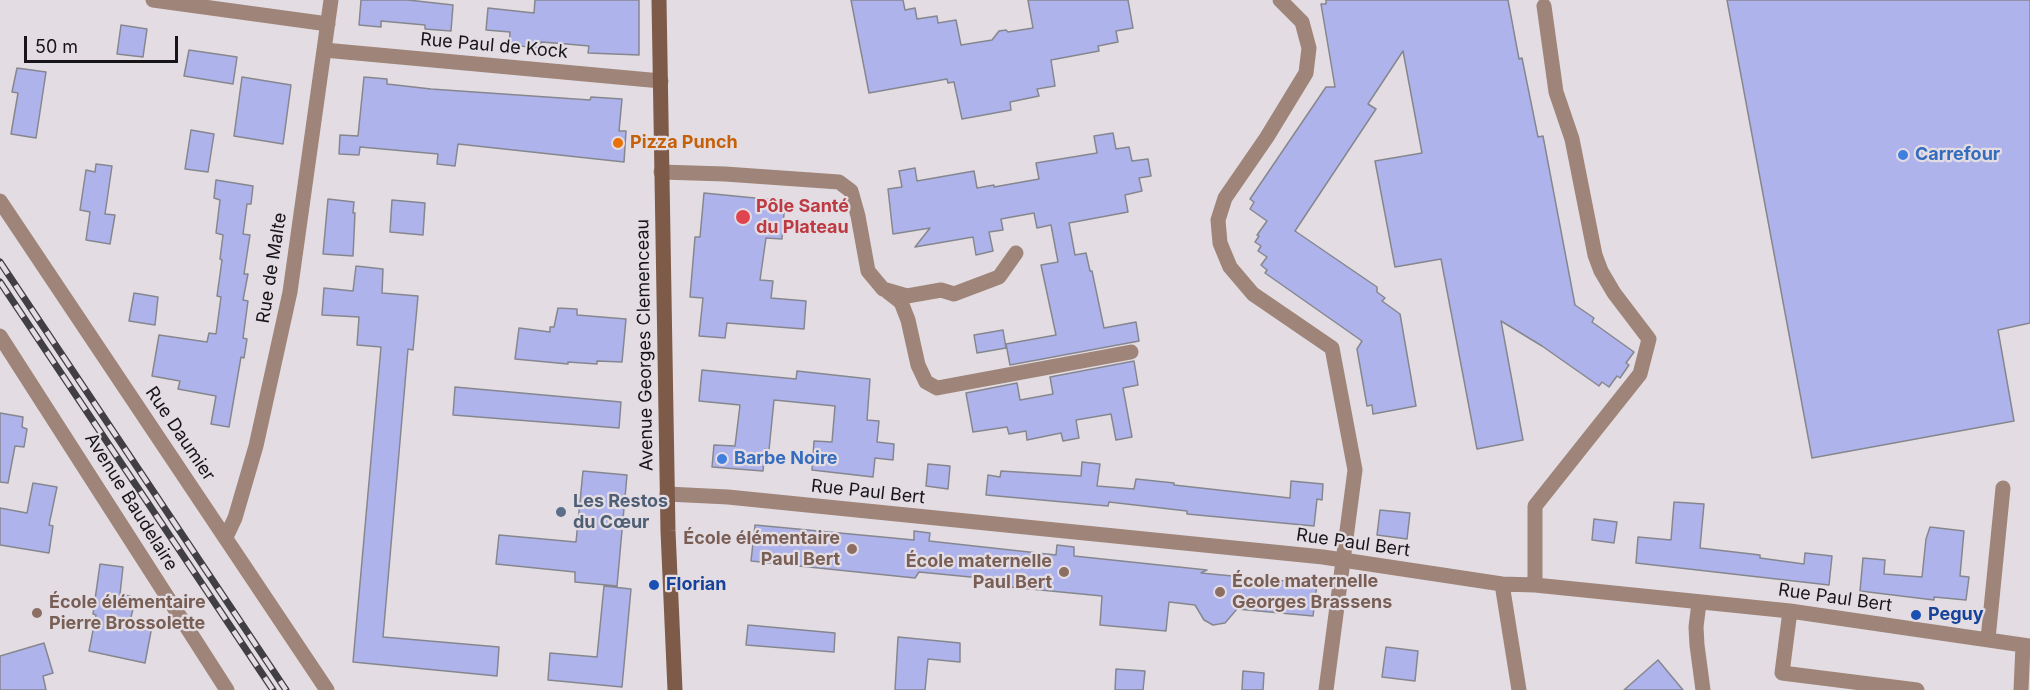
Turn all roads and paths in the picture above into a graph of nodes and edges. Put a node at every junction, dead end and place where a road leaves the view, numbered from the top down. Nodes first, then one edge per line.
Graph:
1 (153, 0) edge
2 (331, 0) edge
3 (659, 0) edge
4 (1281, 0) edge
5 (1544, 6) dead end
6 (328, 24) junction
7 (324, 50) junction
8 (660, 81) junction
9 (661, 172) junction
10 (0, 201) edge
11 (1016, 253) dead end
12 (883, 289) junction
13 (0, 336) edge
14 (1131, 352) dead end
15 (2003, 488) dead end
16 (668, 494) junction
17 (226, 537) junction
18 (1344, 560) junction
19 (1502, 584) junction
20 (1535, 585) junction
21 (1699, 603) junction
22 (1790, 611) junction
23 (1988, 639) junction
24 (2027, 646) edge
25 (227, 690) edge
26 (327, 690) edge
27 (675, 690) edge
28 (1326, 690) edge
29 (1519, 690) edge
30 (1703, 690) edge
31 (1917, 690) edge
32 (2021, 690) edge

1 - 6 street
2 - 6 street, Rue de Malte
3 - 8 main road, Avenue Georges Clemenceau
4 - 18 street
5 - 20 street
6 - 7 street, Rue de Malte
7 - 8 street, Rue Paul de Kock
7 - 17 street, Rue de Malte
8 - 9 main road, Avenue Georges Clemenceau
9 - 12 street
9 - 16 main road, Avenue Georges Clemenceau
10 - 17 street, Rue Daumier
11 - 12 street
12 - 14 street
13 - 25 street, Avenue Baudelaire
15 - 23 street
16 - 18 street, Rue Paul Bert
16 - 27 main road, Avenue Georges Clemenceau
17 - 26 street, Rue Daumier
18 - 19 street, Rue Paul Bert
18 - 28 street
19 - 20 street, Rue Paul Bert
19 - 29 street
20 - 21 street, Rue Paul Bert
21 - 22 street, Rue Paul Bert
21 - 30 street
22 - 23 street, Rue Paul Bert
22 - 31 street
23 - 24 street, Rue Paul Bert
24 - 32 street

